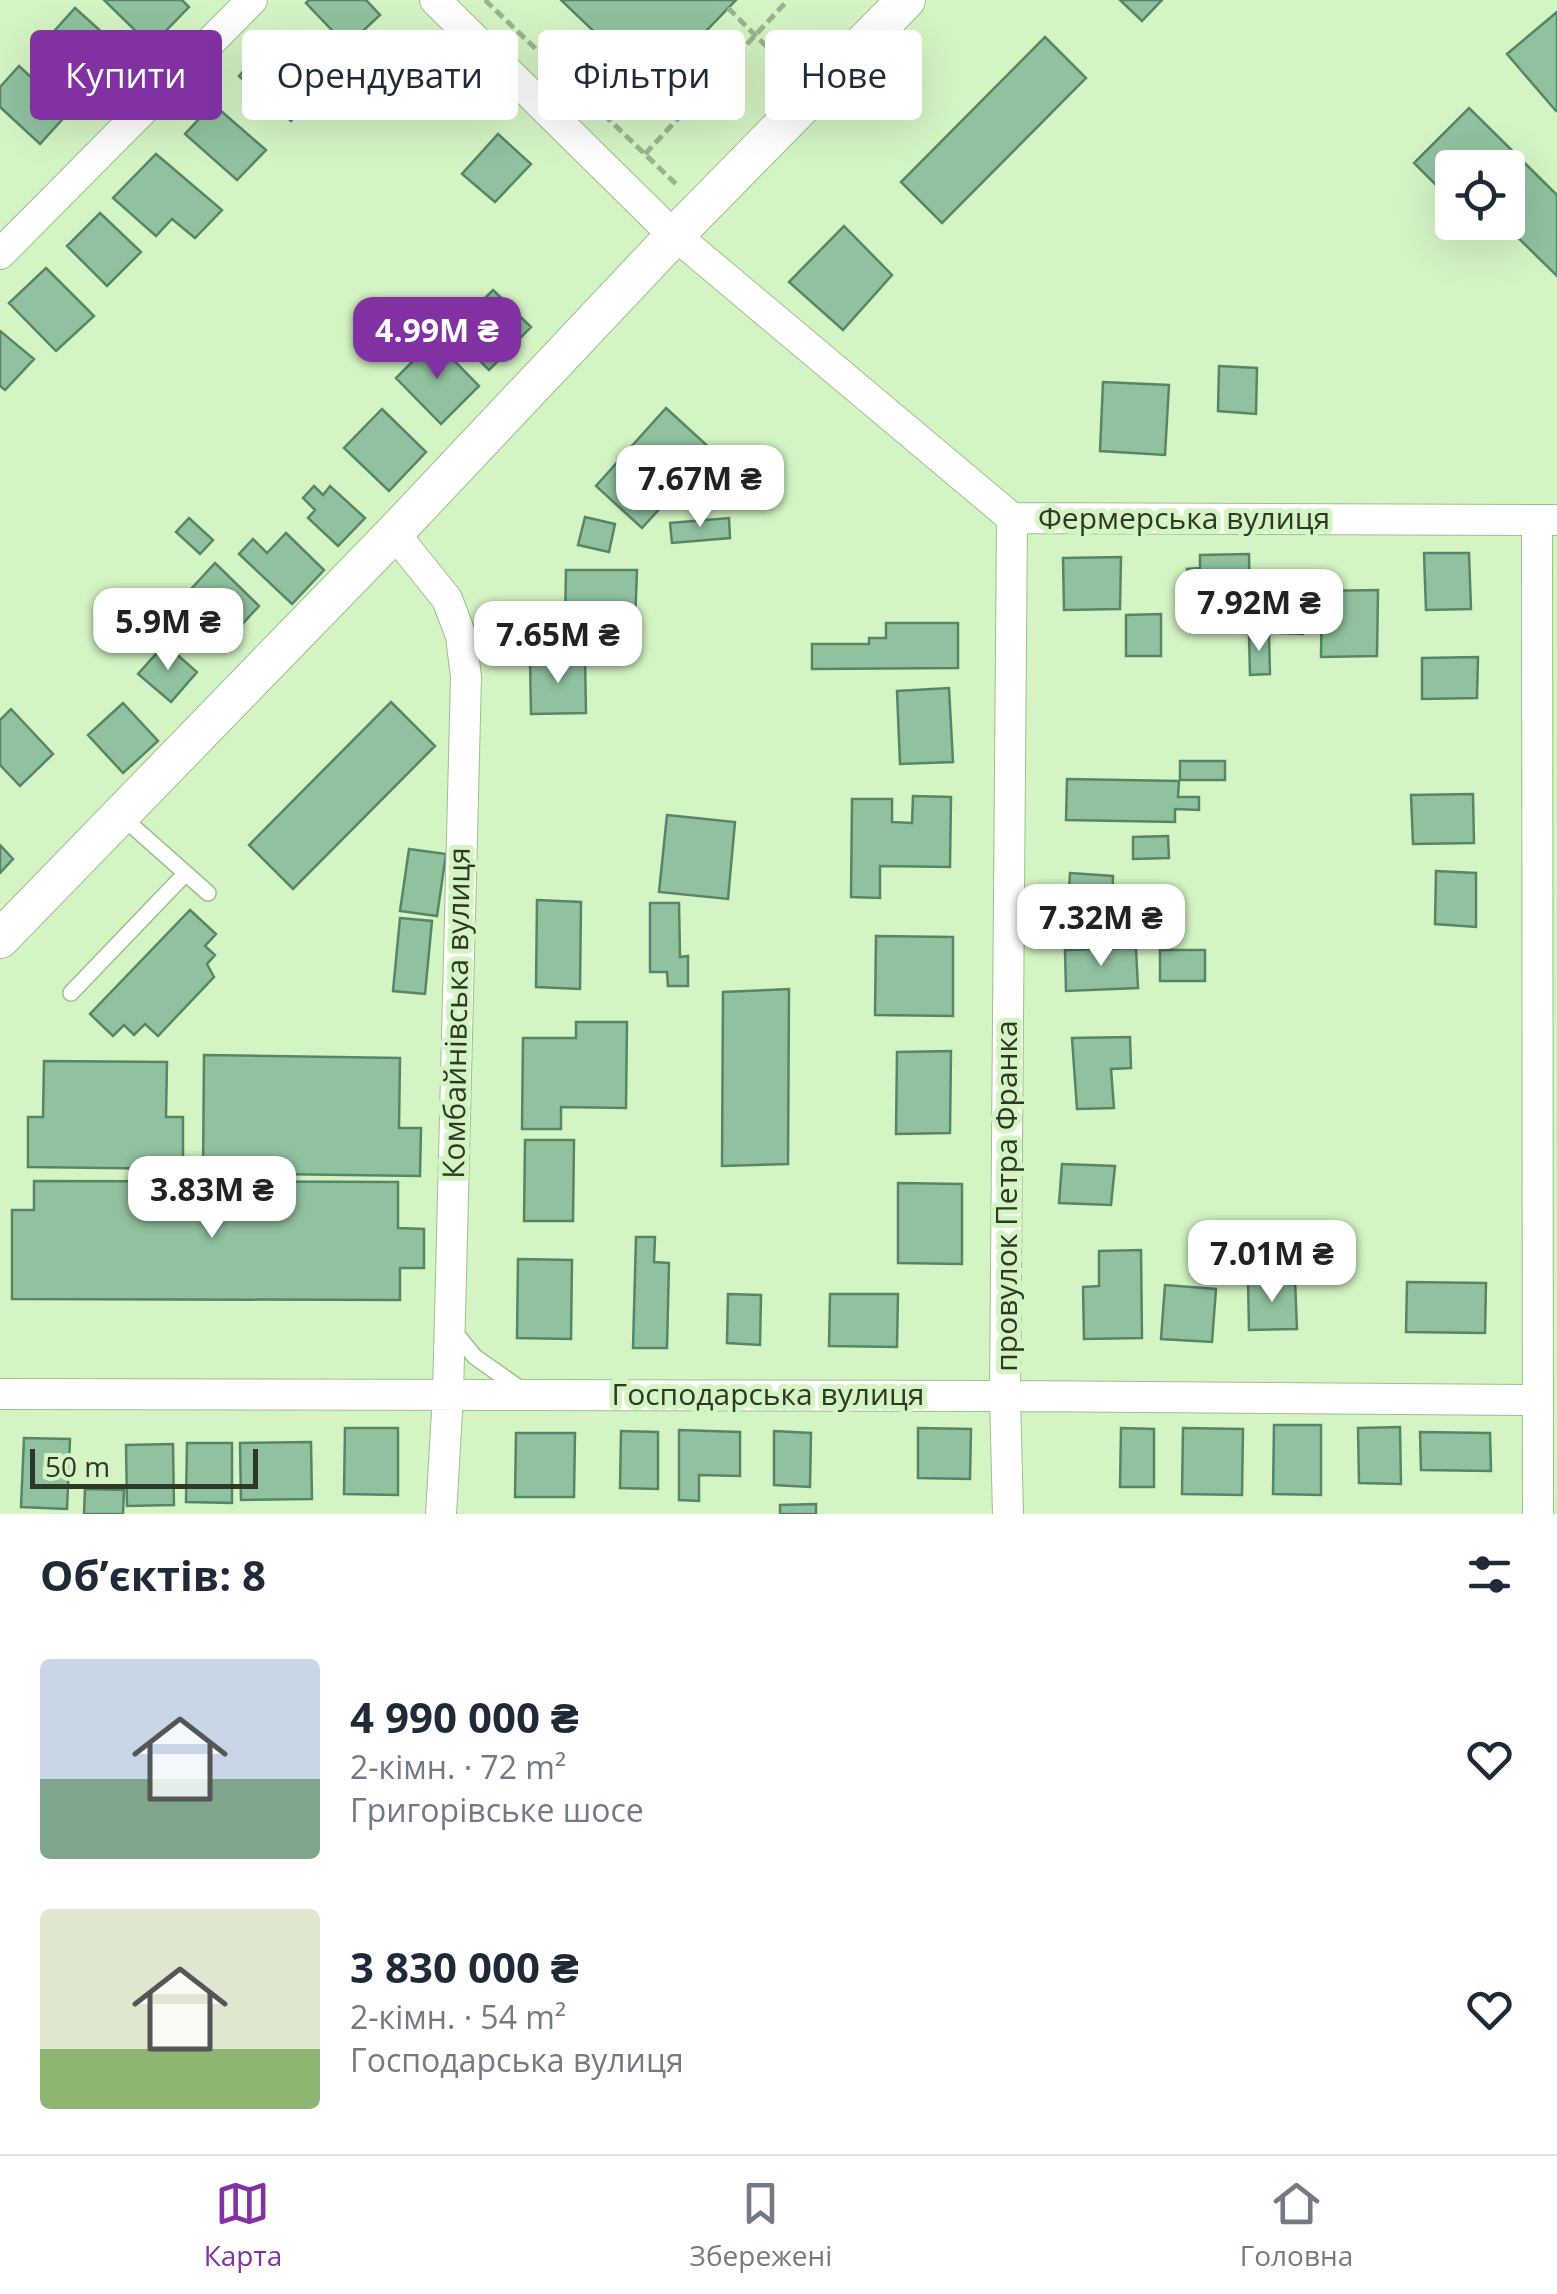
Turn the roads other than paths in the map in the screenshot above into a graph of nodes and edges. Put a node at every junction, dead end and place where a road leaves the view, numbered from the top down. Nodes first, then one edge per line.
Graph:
1 (252, 0) edge
2 (434, 0) edge
3 (906, 0) edge
4 (688, 222) junction
5 (0, 254) edge
6 (1012, 518) junction
7 (1547, 520) edge
8 (394, 533) junction
9 (120, 815) junction
10 (186, 874) junction
11 (208, 893) dead end
12 (0, 939) edge
13 (71, 993) dead end
14 (450, 1326) junction
15 (1543, 1385) edge
16 (0, 1394) edge
17 (448, 1395) junction
18 (529, 1395) junction
19 (1005, 1396) junction
20 (442, 1514) edge
21 (1008, 1514) edge
22 (1538, 1514) edge

1 - 5 street
2 - 4 street, Фермерська вулиця
3 - 4 street
4 - 6 street, Фермерська вулиця
4 - 8 street
6 - 7 street, Фермерська вулиця
6 - 19 street, провулок Петра Франка
7 - 15 street
8 - 9 street
8 - 14 street, Комбайнівська вулиця
9 - 10 lane
9 - 12 street
10 - 11 lane
10 - 13 lane
14 - 17 street, Комбайнівська вулиця
14 - 18 lane
15 - 19 street, Господарська вулиця
15 - 22 street
16 - 17 street, Господарська вулиця
17 - 18 street, Господарська вулиця
17 - 20 street, Комбайнівська вулиця
18 - 19 street, Господарська вулиця
19 - 21 street, провулок Петра Франка

